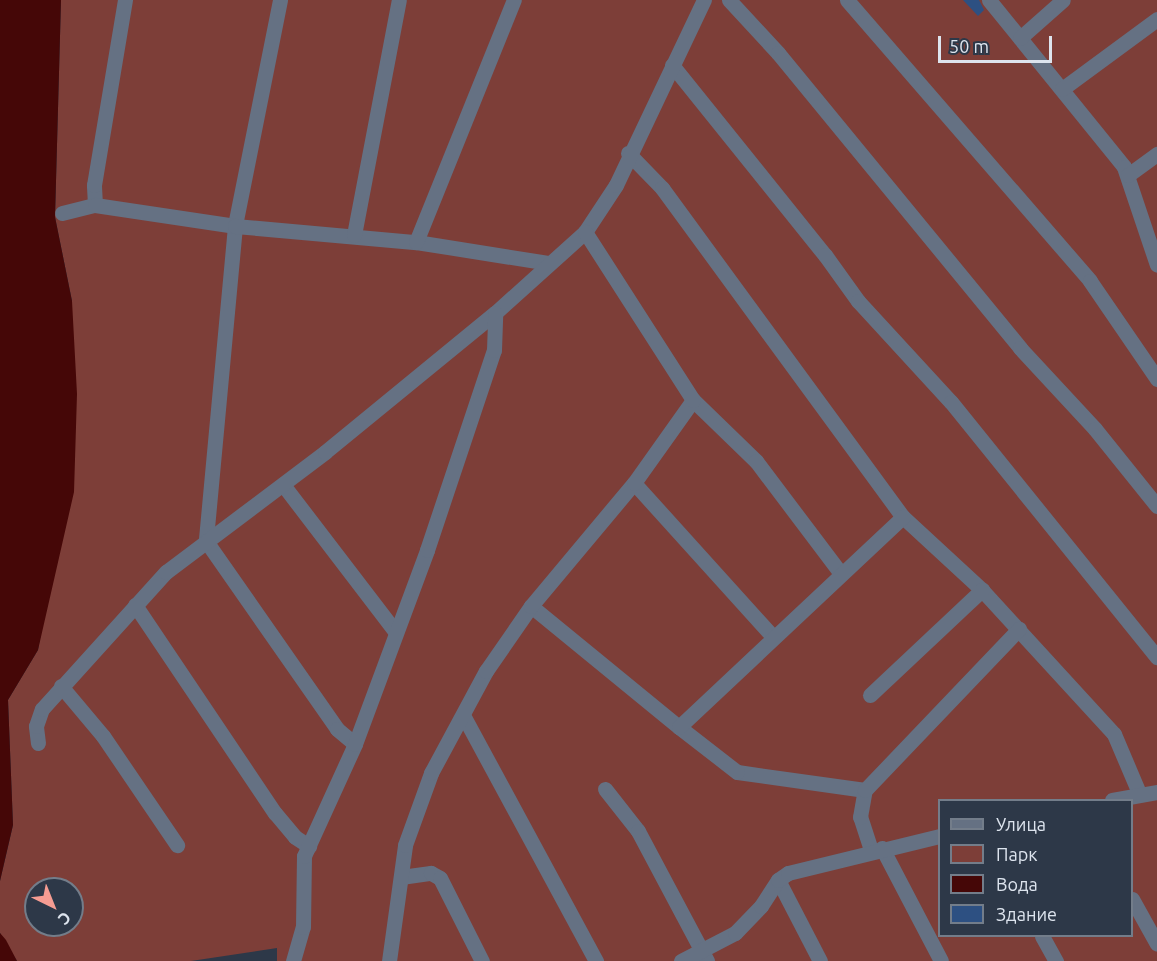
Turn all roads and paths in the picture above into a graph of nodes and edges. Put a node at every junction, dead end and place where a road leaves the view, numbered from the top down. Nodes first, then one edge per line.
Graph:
1 (125, 0) edge
2 (280, 0) edge
3 (399, 0) edge
4 (514, 0) edge
5 (704, 0) edge
6 (729, 0) edge
7 (847, 0) edge
8 (989, 0) edge
9 (1063, 0) edge
10 (1157, 19) edge
11 (1020, 38) junction
12 (672, 65) junction
13 (1062, 89) junction
14 (628, 153) junction
15 (1157, 154) edge
16 (1128, 175) junction
17 (95, 205) junction
18 (62, 213) dead end
19 (235, 226) junction
20 (585, 232) junction
21 (354, 235) junction
22 (416, 242) junction
23 (549, 263) junction
24 (1157, 265) edge
25 (495, 313) junction
26 (1157, 379) edge
27 (693, 400) junction
28 (634, 483) junction
29 (284, 486) junction
30 (1157, 506) edge
31 (903, 517) junction
32 (206, 541) junction
33 (841, 574) junction
34 (982, 590) junction
35 (135, 605) junction
36 (531, 606) junction
37 (1019, 630) junction
38 (395, 632) junction
39 (773, 637) junction
40 (1157, 657) edge
41 (61, 686) junction
42 (870, 695) dead end
43 (463, 715) junction
44 (679, 727) junction
45 (38, 742) dead end
46 (355, 744) junction
47 (605, 789) dead end
48 (865, 790) junction
49 (1157, 792) edge
50 (1139, 793) junction
51 (1119, 799) edge
52 (938, 836) edge
53 (177, 845) dead end
54 (309, 846) junction
55 (876, 849) junction
56 (401, 877) junction
57 (778, 880) junction
58 (1133, 903) edge
59 (1043, 937) edge
60 (1157, 945) edge
61 (704, 956) edge
62 (293, 961) edge
63 (389, 961) edge
64 (482, 961) edge
65 (596, 961) edge
66 (681, 961) edge
67 (820, 961) edge
68 (941, 961) edge
69 (1056, 961) edge

1 - 17 street
2 - 19 street
3 - 21 street
4 - 22 street
5 - 12 street
6 - 30 street
7 - 26 street
8 - 11 street
9 - 11 street
10 - 13 street
11 - 13 street
12 - 14 street
12 - 40 street
13 - 16 street
14 - 20 street
14 - 31 street
15 - 16 street
16 - 24 street
17 - 18 street
17 - 19 street
19 - 21 street
19 - 32 street
20 - 23 street
20 - 27 street
21 - 22 street
22 - 23 street
23 - 25 street
25 - 29 street
25 - 38 street
27 - 28 street
27 - 33 street
28 - 36 street
28 - 39 street
29 - 32 street
29 - 38 street
31 - 33 street
31 - 34 street
32 - 35 street
32 - 46 street
33 - 39 street
34 - 37 street
34 - 42 street
35 - 41 street
35 - 54 street
36 - 43 street
36 - 44 street
37 - 48 street
37 - 50 street
38 - 46 street
39 - 44 street
41 - 45 street
41 - 53 street
43 - 56 street
43 - 65 street
44 - 48 street
46 - 54 street
47 - 61 street
48 - 55 street
49 - 50 street
50 - 51 street
52 - 55 street
54 - 62 street
55 - 57 street
55 - 68 street
56 - 63 street
56 - 64 street
57 - 61 street
57 - 67 street
58 - 60 street
59 - 69 street
61 - 66 street

